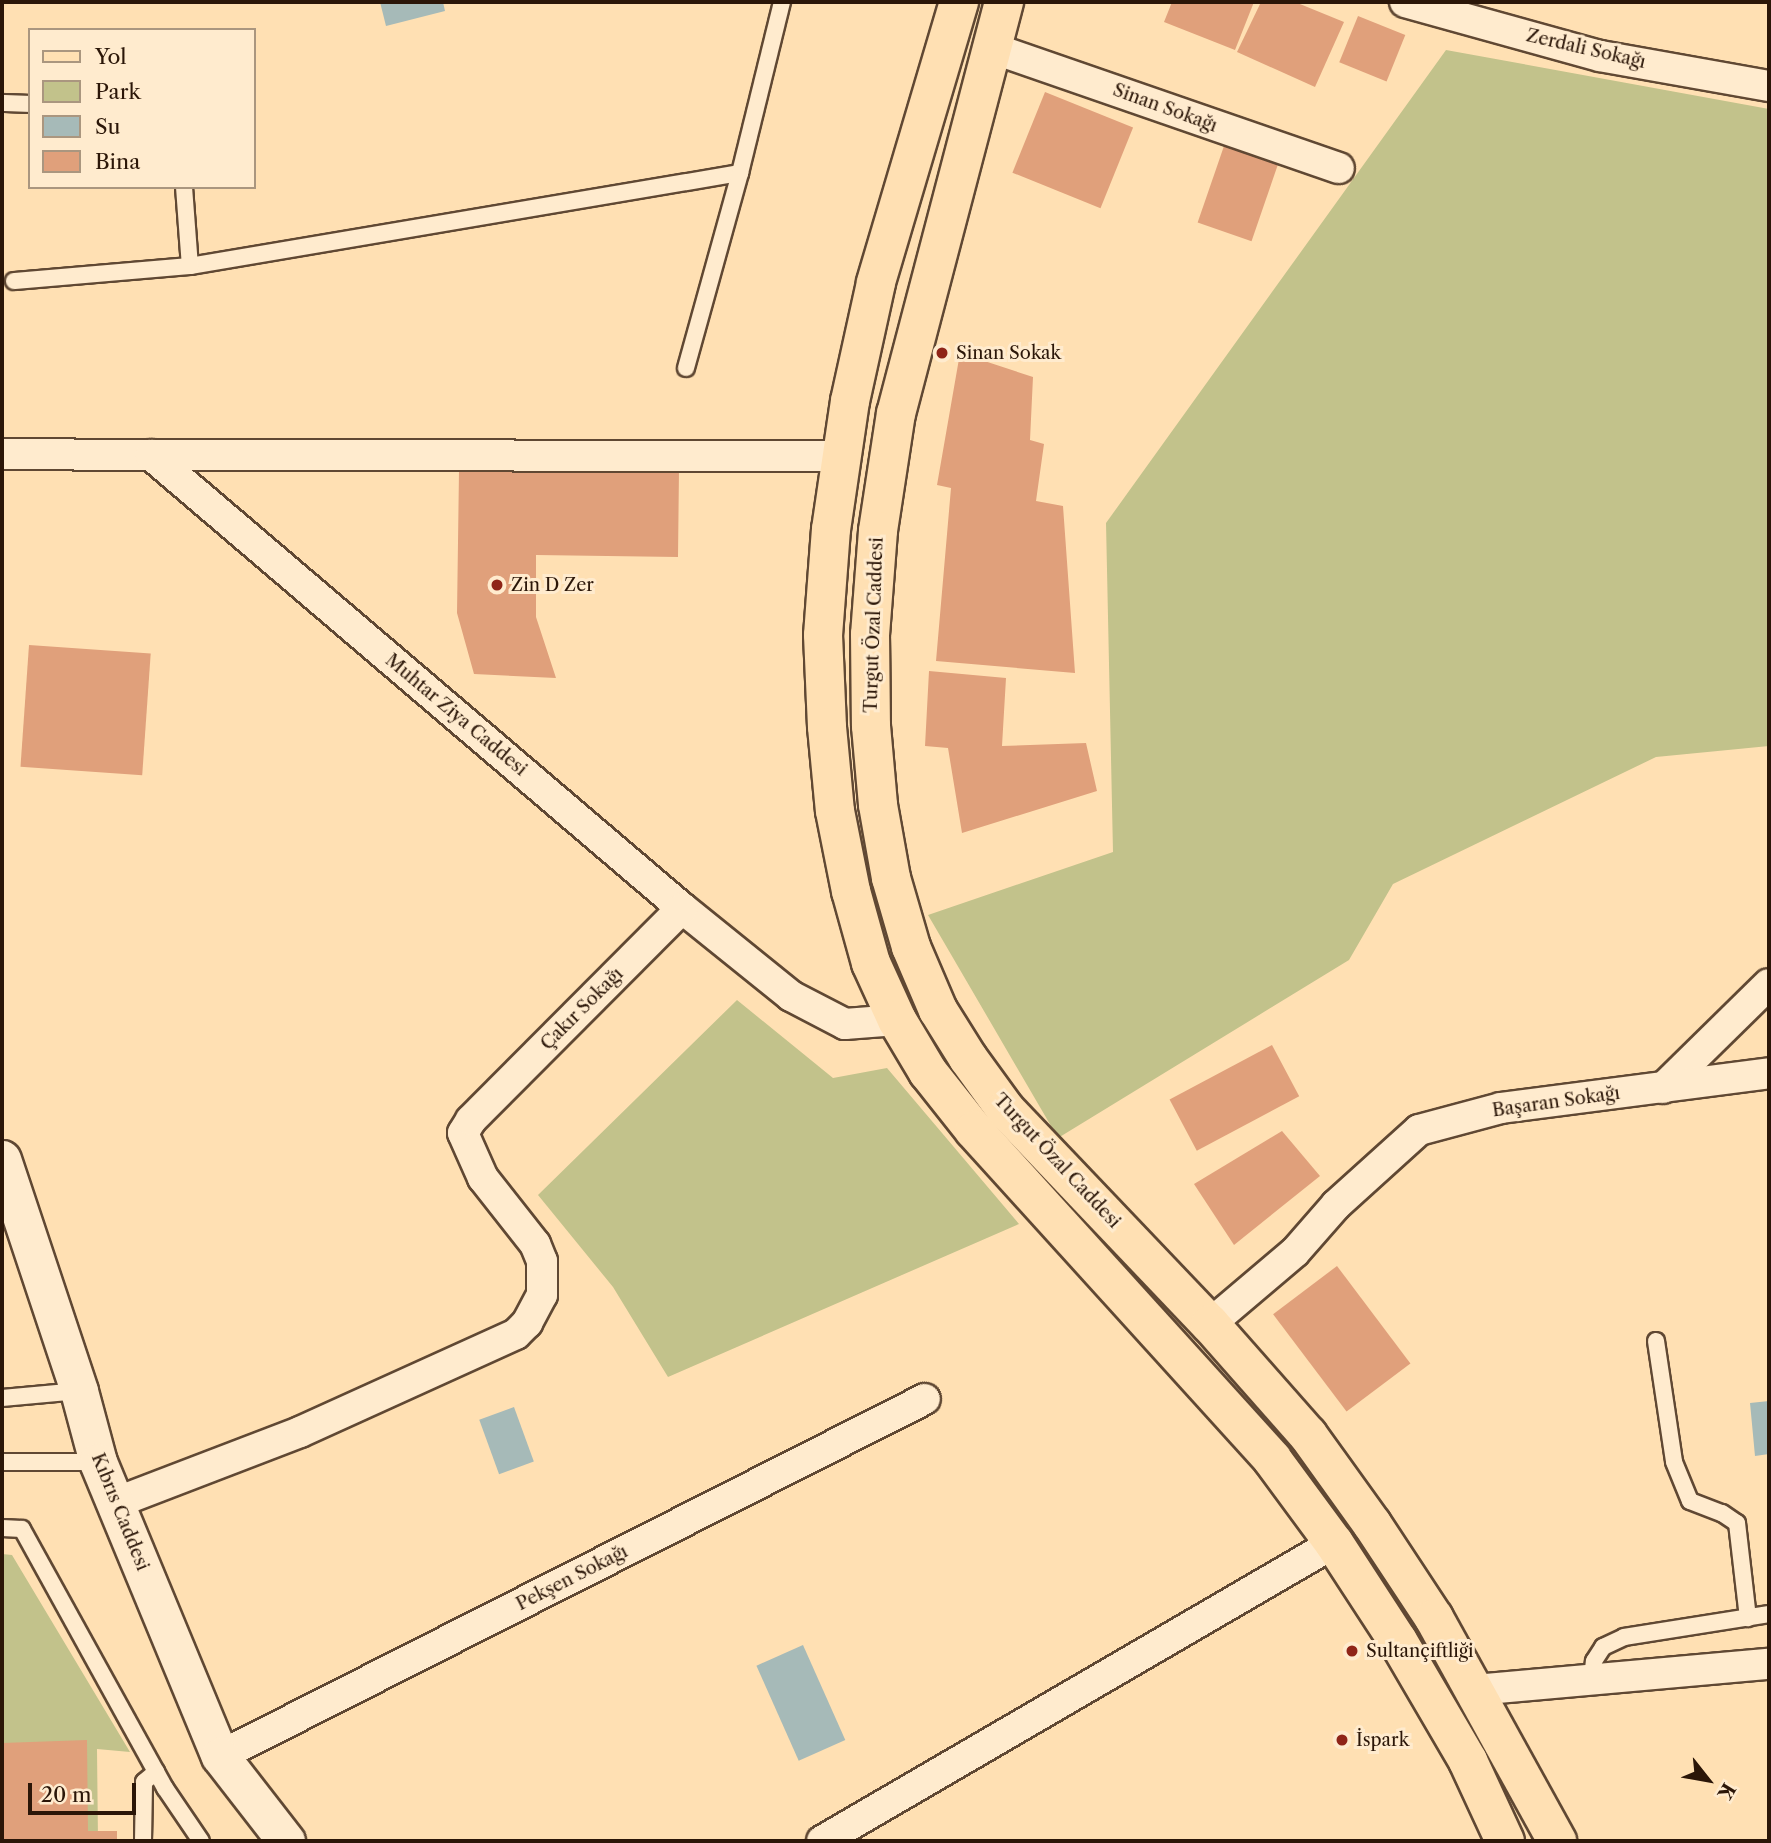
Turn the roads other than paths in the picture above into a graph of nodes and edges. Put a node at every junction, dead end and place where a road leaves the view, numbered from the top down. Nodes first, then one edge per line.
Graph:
1 (782, 2) edge
2 (959, 2) edge
3 (1004, 2) edge
4 (1405, 2) edge
5 (992, 48) junction
6 (1769, 86) edge
7 (2, 103) edge
8 (28, 104) edge
9 (1339, 168) dead end
10 (740, 173) junction
11 (184, 189) edge
12 (190, 266) junction
13 (14, 281) dead end
14 (686, 368) dead end
15 (2, 454) edge
16 (151, 455) junction
17 (842, 456) junction
18 (682, 908) junction
19 (1769, 984) edge
20 (938, 1010) junction
21 (897, 1020) junction
22 (1769, 1073) edge
23 (1663, 1088) junction
24 (2, 1160) edge
25 (1210, 1324) junction
26 (1656, 1341) dead end
27 (1177, 1353) junction
28 (79, 1391) junction
29 (2, 1398) edge
30 (925, 1399) dead end
31 (2, 1462) edge
32 (98, 1462) junction
33 (115, 1503) junction
34 (2, 1528) edge
35 (1334, 1543) junction
36 (1769, 1614) edge
37 (1748, 1618) junction
38 (1769, 1664) edge
39 (1592, 1679) junction
40 (1475, 1689) junction
41 (220, 1756) junction
42 (156, 1772) junction
43 (144, 1841) edge
44 (201, 1841) edge
45 (286, 1841) edge
46 (822, 1841) edge
47 (1505, 1841) edge
48 (1557, 1841) edge

1 - 10 lane
2 - 17 main road
3 - 5 main road, Turgut Özal Caddesi
4 - 6 street, Zerdali Sokağı
5 - 9 street, Sinan Sokağı
5 - 20 main road, Turgut Özal Caddesi
7 - 8 lane
10 - 12 lane
10 - 14 lane
11 - 12 lane
12 - 13 lane
15 - 16 street
16 - 17 street
16 - 18 street, Muhtar Ziya Caddesi
17 - 21 main road
18 - 21 street, Muhtar Ziya Caddesi
18 - 33 street, Çakır Sokağı
19 - 23 street
20 - 21 main road
20 - 25 main road, Turgut Özal Caddesi
21 - 27 main road
22 - 23 street, Başaran Sokağı
23 - 25 street, Başaran Sokağı
24 - 28 street, Kıbrıs Caddesi
25 - 27 main road
25 - 40 main road, Turgut Özal Caddesi
26 - 37 lane
27 - 35 main road
28 - 29 lane
28 - 32 street, Kıbrıs Caddesi
30 - 41 street, Pekşen Sokağı
31 - 32 lane
32 - 33 street, Kıbrıs Caddesi
33 - 41 street, Kıbrıs Caddesi
34 - 42 lane
35 - 46 street
35 - 47 main road
36 - 37 lane
37 - 39 lane
38 - 39 street
39 - 40 street
40 - 48 main road, Turgut Özal Caddesi
41 - 45 street, Kıbrıs Caddesi
42 - 43 lane
42 - 44 lane

